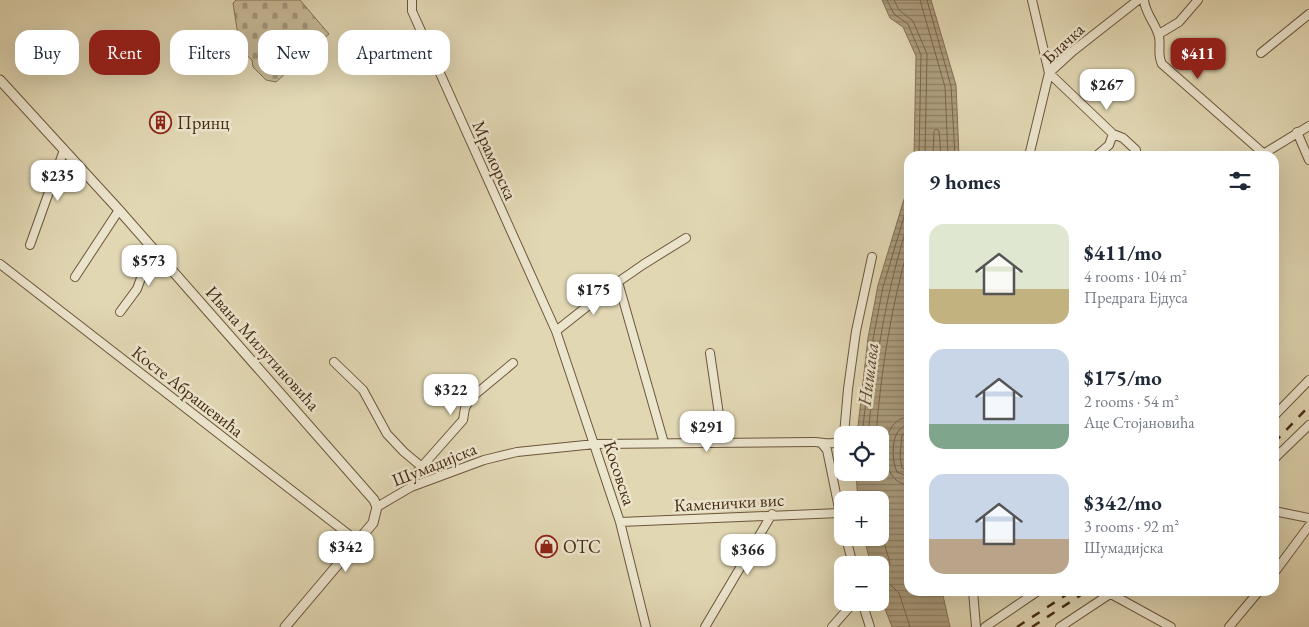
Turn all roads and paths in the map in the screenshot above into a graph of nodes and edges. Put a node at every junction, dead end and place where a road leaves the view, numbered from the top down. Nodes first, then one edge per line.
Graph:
1 (412, 0) edge
2 (1032, 0) edge
3 (1138, 0) edge
4 (1144, 0) edge
5 (1198, 0) edge
6 (1309, 14) edge
7 (1159, 34) junction
8 (1261, 53) dead end
9 (1049, 73) junction
10 (0, 80) edge
11 (1309, 126) edge
12 (1297, 132) junction
13 (1113, 134) junction
14 (64, 150) junction
15 (1030, 151) edge
16 (1102, 151) edge
17 (1136, 151) edge
18 (1257, 151) edge
19 (1267, 151) edge
20 (1309, 160) edge
21 (118, 210) junction
22 (686, 238) dead end
23 (30, 245) dead end
24 (152, 248) junction
25 (872, 256) dead end
26 (0, 264) edge
27 (75, 276) dead end
28 (618, 282) junction
29 (120, 312) dead end
30 (556, 331) junction
31 (710, 353) dead end
32 (334, 362) dead end
33 (513, 363) dead end
34 (1309, 380) edge
35 (1279, 411) edge
36 (1309, 425) edge
37 (844, 426) edge
38 (723, 442) junction
39 (664, 443) junction
40 (834, 443) edge
41 (596, 444) junction
42 (822, 444) junction
43 (1279, 454) edge
44 (422, 467) junction
45 (411, 487) junction
46 (835, 491) edge
47 (377, 507) junction
48 (834, 513) edge
49 (1279, 513) edge
50 (772, 514) junction
51 (1309, 518) edge
52 (620, 522) junction
53 (1309, 526) edge
54 (357, 541) junction
55 (1279, 566) edge
56 (973, 596) edge
57 (1031, 596) edge
58 (1108, 596) edge
59 (1118, 596) edge
60 (1254, 596) edge
61 (846, 611) edge
62 (865, 611) edge
63 (1161, 621) junction
64 (285, 627) edge
65 (645, 627) edge
66 (705, 627) edge
67 (832, 627) edge
68 (870, 627) edge
69 (976, 627) edge
70 (985, 627) edge
71 (1060, 627) edge
72 (1154, 627) edge
73 (1171, 627) edge
74 (1229, 627) edge

1 - 30 street, Мраморска
2 - 9 street
3 - 9 street, Блачка
4 - 7 street
5 - 7 street
6 - 8 street
7 - 18 street
9 - 13 street
9 - 15 street, Блачка
10 - 14 street, Ивана Милутиновића
11 - 12 street
12 - 19 street
12 - 20 street
13 - 16 street
13 - 17 street
14 - 21 street, Ивана Милутиновића
14 - 23 street
21 - 24 street, Ивана Милутиновића
21 - 27 street
22 - 28 street
24 - 29 street
24 - 47 street, Ивана Милутиновића
25 - 37 street
26 - 54 street, Косте Абрашевића
28 - 30 street
28 - 39 street
30 - 41 street, Косовска
31 - 38 street
32 - 44 street
33 - 44 street
34 - 35 street
36 - 43 street
38 - 39 street, Шумадијска
38 - 42 street, Шумадијска
39 - 41 street, Шумадијска
40 - 42 street
41 - 45 street, Шумадијска
41 - 52 street, Косовска
42 - 46 street
44 - 45 street
45 - 47 street, Шумадијска
47 - 54 street, Шумадијска
48 - 50 street, Каменички вис
49 - 51 street
50 - 52 street, Каменички вис
50 - 66 street
52 - 65 street, Косовска
53 - 55 street
54 - 64 street, Шумадијска
56 - 69 street
57 - 70 street
58 - 71 street
59 - 63 street
60 - 74 street
61 - 67 street
62 - 68 street
63 - 72 street
63 - 73 street

